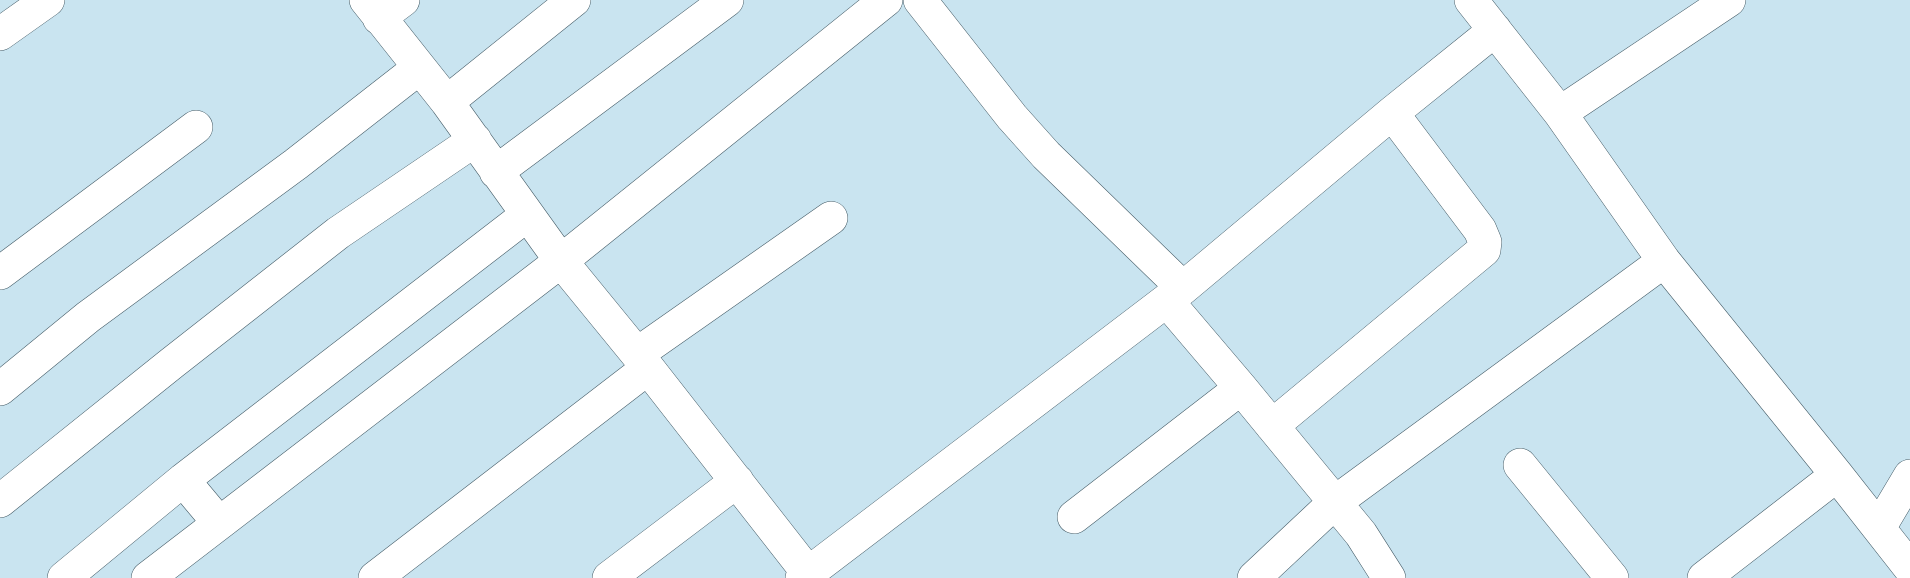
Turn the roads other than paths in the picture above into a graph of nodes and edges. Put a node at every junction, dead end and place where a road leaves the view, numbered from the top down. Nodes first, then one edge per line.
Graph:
1 (48, 0) edge
2 (574, 0) edge
3 (727, 0) edge
4 (886, 0) edge
5 (920, 0) edge
6 (1471, 0) edge
7 (1729, 0) edge
8 (383, 6) edge
9 (1495, 30) junction
10 (0, 34) edge
11 (419, 68) junction
12 (447, 102) junction
13 (1392, 113) junction
14 (1560, 113) junction
15 (196, 127) dead end
16 (475, 141) junction
17 (496, 172) junction
18 (527, 214) junction
19 (831, 218) dead end
20 (561, 261) junction
21 (1664, 261) junction
22 (0, 273) edge
23 (1175, 295) junction
24 (643, 361) junction
25 (1241, 388) junction
26 (0, 389) edge
27 (1272, 426) junction
28 (1520, 465) dead end
29 (1837, 475) junction
30 (1910, 476) edge
31 (183, 480) junction
32 (737, 480) junction
33 (0, 501) edge
34 (1335, 503) junction
35 (1074, 517) dead end
36 (219, 523) junction
37 (1879, 528) junction
38 (1910, 568) edge
39 (807, 576) edge
40 (64, 578) edge
41 (148, 578) edge
42 (375, 578) edge
43 (609, 578) edge
44 (1254, 578) edge
45 (1389, 578) edge
46 (1612, 578) edge
47 (1704, 578) edge

1 - 10 street
2 - 12 street
3 - 17 street
4 - 20 street
5 - 23 street
6 - 9 street
7 - 14 street
8 - 11 street
9 - 13 street
9 - 14 street
11 - 12 street
11 - 26 street
12 - 16 street
13 - 23 street
13 - 27 street
14 - 21 street
15 - 22 street
16 - 17 street
16 - 33 street
17 - 18 street
18 - 20 street
18 - 31 street
19 - 24 street
20 - 24 street
20 - 36 street
21 - 29 street
21 - 34 street
23 - 25 street
23 - 39 street
24 - 32 street
24 - 42 street
25 - 27 street
25 - 35 street
27 - 34 street
28 - 46 street
29 - 37 street
29 - 47 street
30 - 37 street
31 - 36 street
31 - 40 street
32 - 39 street
32 - 43 street
34 - 44 street
34 - 45 street
36 - 41 street
37 - 38 street

